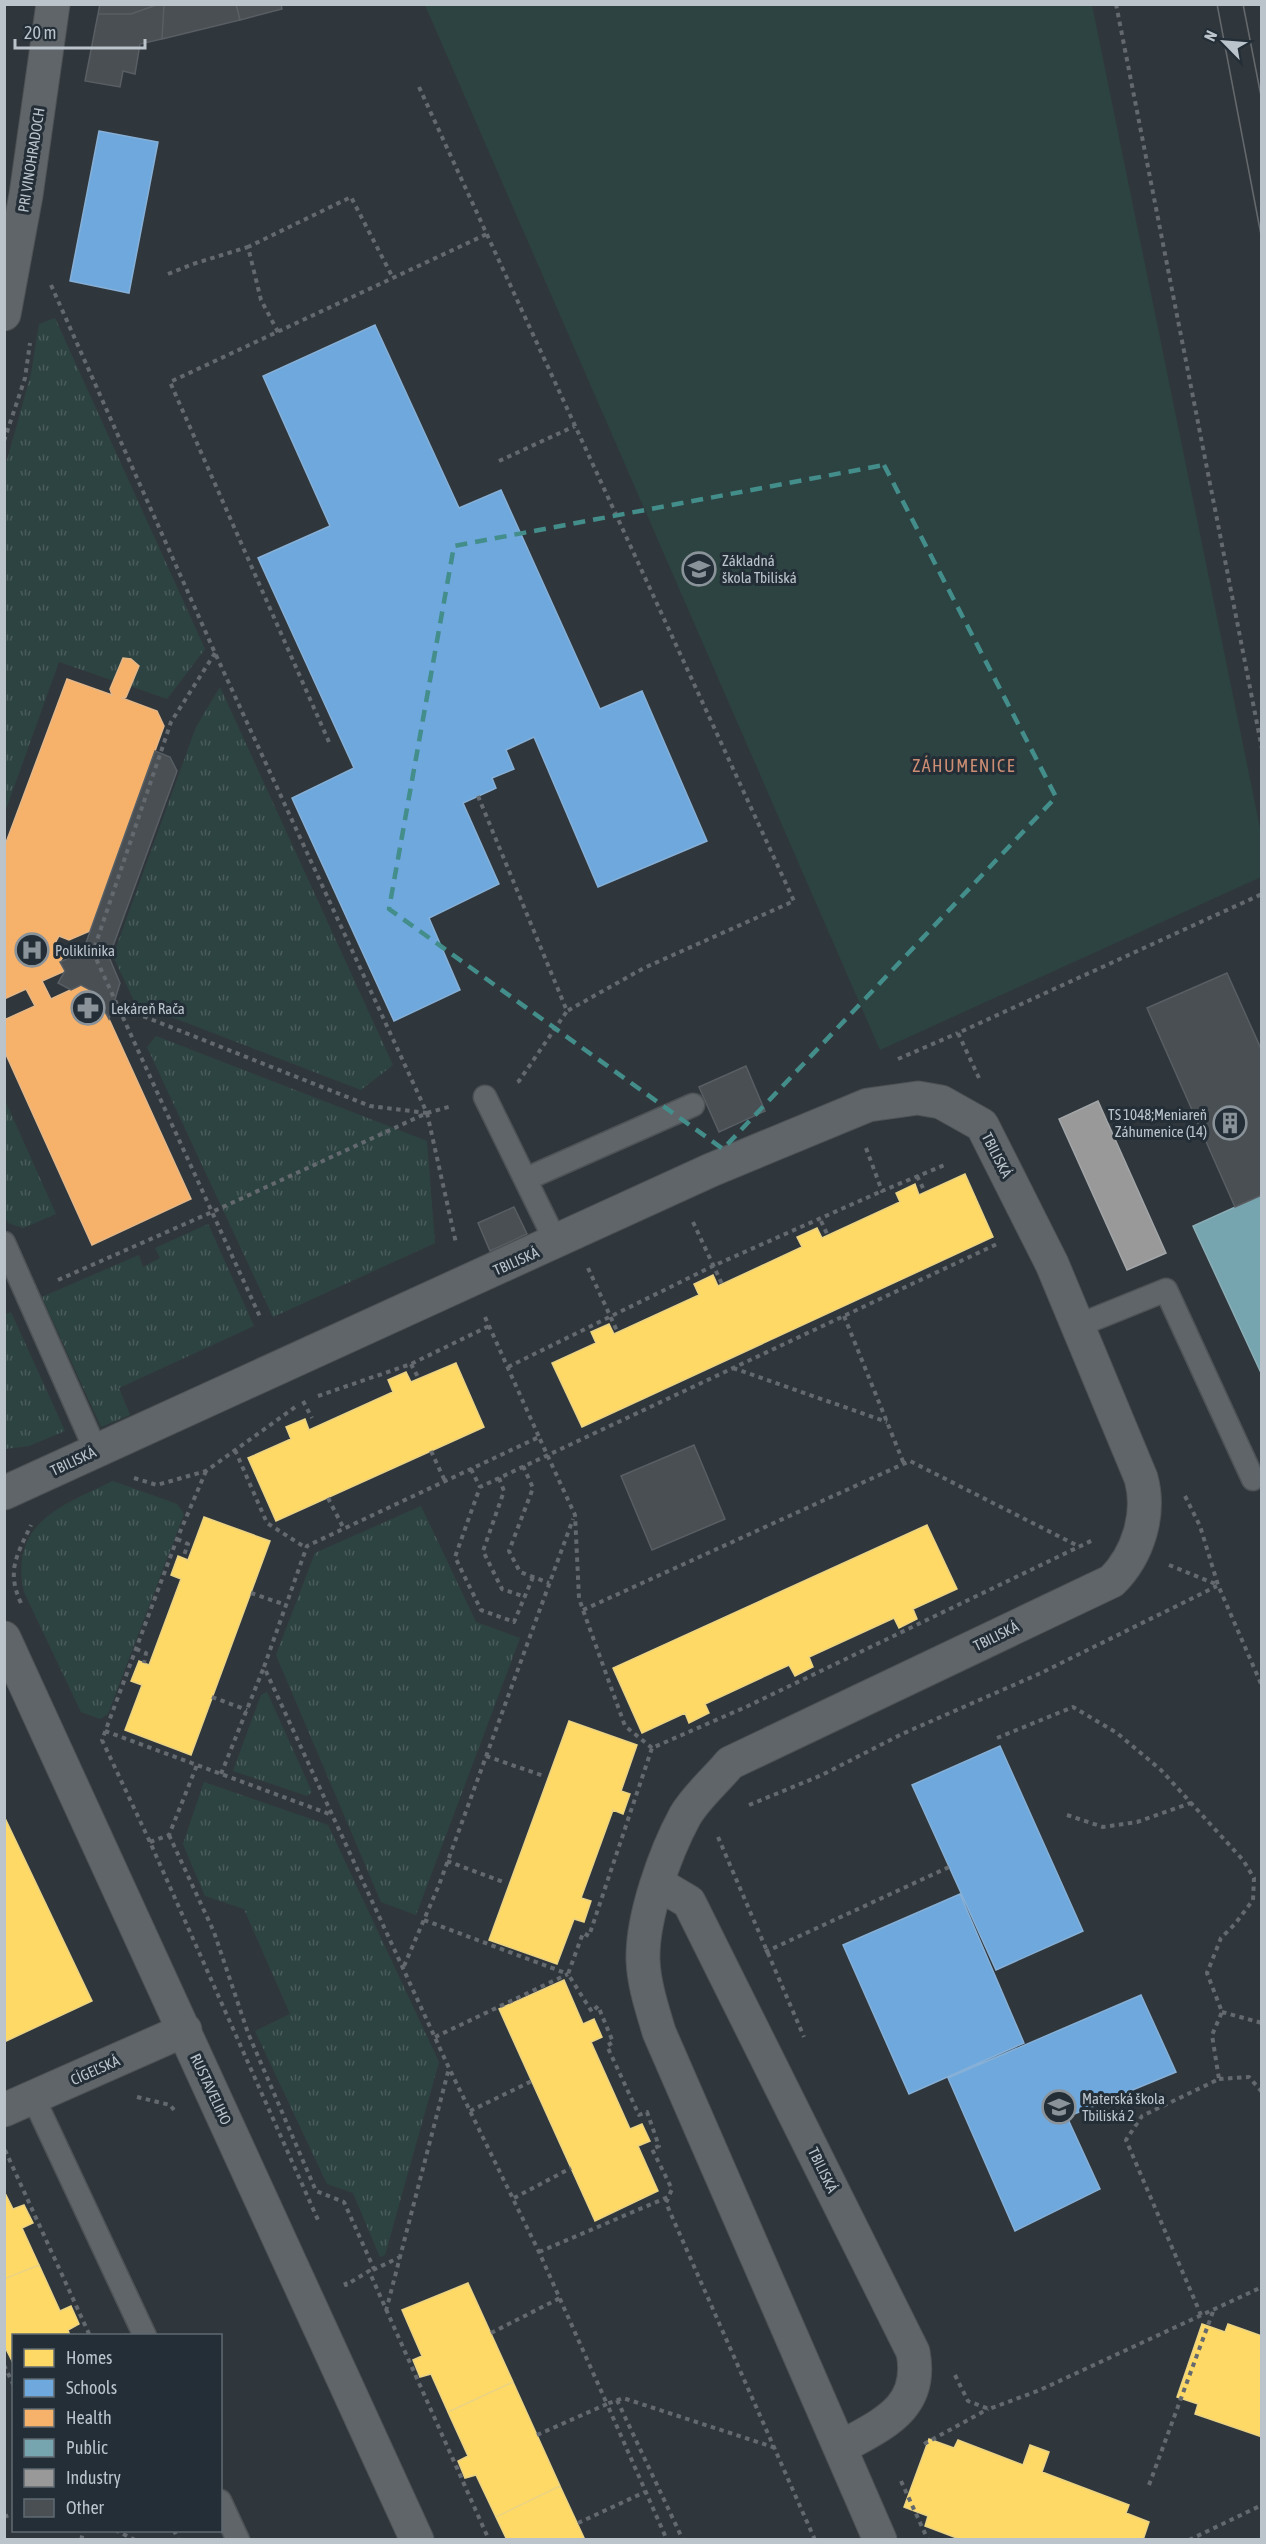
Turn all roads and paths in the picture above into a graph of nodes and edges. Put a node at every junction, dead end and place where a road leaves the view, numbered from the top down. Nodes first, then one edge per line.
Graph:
1 (53, 4) edge
2 (1116, 4) edge
3 (419, 87) dead end
4 (487, 234) junction
5 (248, 247) junction
6 (168, 274) dead end
7 (47, 276) dead end
8 (393, 278) junction
9 (4, 314) edge
10 (278, 332) junction
11 (576, 426) junction
12 (499, 461) dead end
13 (215, 653) junction
14 (328, 742) dead end
15 (1262, 749) edge
16 (478, 796) dead end
17 (1262, 894) edge
18 (120, 1007) junction
19 (567, 1011) junction
20 (982, 1084) dead end
21 (484, 1097) junction
22 (693, 1105) dead end
23 (427, 1113) junction
24 (852, 1113) junction
25 (947, 1164) dead end
26 (917, 1176) junction
27 (526, 1179) junction
28 (882, 1191) junction
29 (925, 1192) dead end
30 (212, 1212) junction
31 (820, 1221) junction
32 (828, 1236) dead end
33 (556, 1242) junction
34 (4, 1243) edge
35 (702, 1243) dead end
36 (992, 1247) dead end
37 (458, 1252) dead end
38 (713, 1266) junction
39 (590, 1272) dead end
40 (722, 1284) dead end
41 (27, 1294) junction
42 (482, 1311) dead end
43 (610, 1316) junction
44 (844, 1316) junction
45 (261, 1318) dead end
46 (489, 1326) junction
47 (1077, 1326) junction
48 (618, 1333) dead end
49 (411, 1364) junction
50 (508, 1367) junction
51 (732, 1368) junction
52 (419, 1379) dead end
53 (303, 1401) junction
54 (312, 1418) dead end
55 (887, 1422) junction
56 (538, 1437) junction
57 (235, 1450) junction
58 (96, 1451) junction
59 (430, 1451) dead end
60 (546, 1455) junction
61 (904, 1464) junction
62 (523, 1466) junction
63 (471, 1469) junction
64 (207, 1471) junction
65 (125, 1476) dead end
66 (499, 1478) junction
67 (1254, 1479) dead end
68 (445, 1481) junction
69 (480, 1487) junction
70 (4, 1493) edge
71 (1184, 1494) dead end
72 (328, 1498) dead end
73 (574, 1515) junction
74 (32, 1522) dead end
75 (344, 1528) junction
76 (177, 1539) junction
77 (303, 1546) dead end
78 (1080, 1547) dead end
79 (183, 1558) dead end
80 (533, 1577) junction
81 (549, 1583) junction
82 (1218, 1585) junction
83 (251, 1593) dead end
84 (525, 1596) junction
85 (286, 1605) junction
86 (25, 1610) dead end
87 (583, 1610) junction
88 (4, 1638) edge
89 (136, 1650) junction
90 (144, 1663) dead end
91 (264, 1667) junction
92 (1262, 1686) edge
93 (4, 1687) edge
94 (212, 1697) dead end
95 (33, 1704) junction
96 (247, 1710) junction
97 (105, 1731) junction
98 (93, 1733) dead end
99 (997, 1738) dead end
100 (102, 1740) junction
101 (652, 1748) dead end
102 (486, 1756) junction
103 (197, 1765) junction
104 (221, 1774) junction
105 (544, 1776) dead end
106 (1191, 1803) junction
107 (740, 1808) dead end
108 (1067, 1815) dead end
109 (334, 1816) junction
110 (719, 1830) dead end
111 (169, 1835) junction
112 (150, 1842) junction
113 (447, 1861) junction
114 (949, 1867) dead end
115 (657, 1882) junction
116 (506, 1883) dead end
117 (424, 1920) junction
118 (765, 1952) junction
119 (404, 1966) junction
120 (1222, 2012) junction
121 (1262, 2023) edge
122 (185, 2030) junction
123 (435, 2037) junction
124 (807, 2044) dead end
125 (449, 2068) junction
126 (1219, 2079) junction
127 (532, 2081) dead end
128 (1262, 2092) edge
129 (128, 2096) dead end
130 (19, 2103) edge
131 (176, 2111) dead end
132 (470, 2111) junction
133 (47, 2130) junction
134 (571, 2168) dead end
135 (669, 2196) dead end
136 (514, 2198) junction
137 (322, 2231) dead end
138 (539, 2252) junction
139 (400, 2257) junction
140 (372, 2270) junction
141 (341, 2274) dead end
142 (1262, 2287) edge
143 (560, 2298) junction
144 (1215, 2308) junction
145 (386, 2311) junction
146 (1201, 2315) junction
147 (491, 2333) dead end
148 (89, 2334) edge
149 (143, 2334) edge
150 (4, 2365) edge
151 (952, 2368) dead end
152 (12, 2382) edge
153 (617, 2400) junction
154 (607, 2404) junction
155 (989, 2409) junction
156 (537, 2435) dead end
157 (921, 2445) dead end
158 (772, 2447) dead end
159 (840, 2448) junction
160 (896, 2471) dead end
161 (1149, 2485) dead end
162 (645, 2492) junction
163 (222, 2505) edge
164 (1262, 2505) edge
165 (578, 2523) dead end
166 (119, 2532) edge
167 (135, 2540) edge
168 (238, 2540) edge
169 (417, 2540) edge
170 (489, 2540) edge
171 (667, 2540) edge
172 (683, 2540) edge
173 (880, 2540) edge
174 (928, 2540) edge
175 (1189, 2540) edge

1 - 9 street, PRI VINOHRADOCH
2 - 15 path
3 - 4 path
4 - 8 path
4 - 11 path
5 - 6 path
5 - 8 path
5 - 10 path
7 - 13 path
8 - 10 path
10 - 14 path
11 - 12 path
11 - 19 path
13 - 18 path
13 - 23 path
16 - 19 path
17 - 20 path
18 - 23 path
18 - 30 path
19 - 21 path
21 - 23 path
21 - 27 lane
22 - 27 lane
23 - 30 path
23 - 37 path
24 - 28 path
24 - 33 street, TBILISKÁ
24 - 47 street, TBILISKÁ
25 - 26 path
26 - 28 path
26 - 29 path
27 - 33 lane
28 - 31 path
30 - 41 path
30 - 45 path
31 - 32 path
31 - 38 path
33 - 58 street, TBILISKÁ
34 - 41 lane
35 - 38 path
36 - 44 path
38 - 40 path
38 - 43 path
39 - 43 path
41 - 58 lane
42 - 46 path
43 - 48 path
43 - 50 path
44 - 51 path
44 - 55 path
46 - 49 path
46 - 50 path
47 - 67 lane
47 - 115 street, TBILISKÁ
49 - 52 path
49 - 53 path
50 - 56 path
51 - 55 path
51 - 60 path
53 - 54 path
53 - 57 path
55 - 61 path
56 - 60 path
56 - 63 path
57 - 64 path
57 - 77 path
58 - 70 street, TBILISKÁ
59 - 68 path
60 - 62 path
60 - 73 path
61 - 78 path
61 - 87 path
62 - 66 path
62 - 80 path
63 - 68 path
63 - 69 path
64 - 65 path
64 - 76 path
66 - 69 path
66 - 84 path
68 - 75 path
69 - 84 path
71 - 82 path
72 - 75 path
73 - 81 path
73 - 87 path
74 - 86 path
75 - 85 path
76 - 79 path
76 - 89 path
80 - 81 path
80 - 84 path
81 - 102 path
82 - 92 path
82 - 107 path
83 - 85 path
85 - 91 path
87 - 101 path
88 - 95 street, RUSTAVELIHO
89 - 90 path
89 - 97 path
91 - 96 path
91 - 109 path
93 - 95 lane
94 - 96 path
95 - 122 street, RUSTAVELIHO
96 - 104 path
97 - 100 path
97 - 103 path
98 - 100 path
99 - 106 path
100 - 112 path
102 - 105 path
102 - 113 path
103 - 104 path
103 - 111 path
104 - 109 path
106 - 108 path
106 - 120 path
109 - 119 path
110 - 118 path
111 - 112 path
111 - 140 path
112 - 137 path
113 - 116 path
113 - 117 path
114 - 118 path
115 - 159 street, TBILISKÁ
115 - 159 street, TBILISKÁ
117 - 119 path
117 - 123 path
118 - 124 path
119 - 123 path
120 - 121 path
120 - 126 path
122 - 130 street, CÍGEĽSKÁ
122 - 169 street, RUSTAVELIHO
123 - 125 path
125 - 132 path
125 - 139 path
126 - 128 path
126 - 146 path
127 - 132 path
129 - 131 path
130 - 133 lane
132 - 136 path
133 - 148 path
133 - 149 lane
134 - 136 path
135 - 138 path
136 - 138 path
138 - 143 path
139 - 140 path
139 - 145 path
140 - 141 path
140 - 145 path
142 - 144 path
143 - 147 path
143 - 154 path
144 - 146 path
144 - 161 path
145 - 170 path
146 - 155 path
150 - 152 path
151 - 155 path
153 - 154 path
153 - 158 path
153 - 172 path
154 - 156 path
154 - 162 path
155 - 157 path
159 - 173 street, TBILISKÁ
160 - 174 path
162 - 165 path
162 - 171 path
163 - 168 lane
164 - 175 path
166 - 167 path

